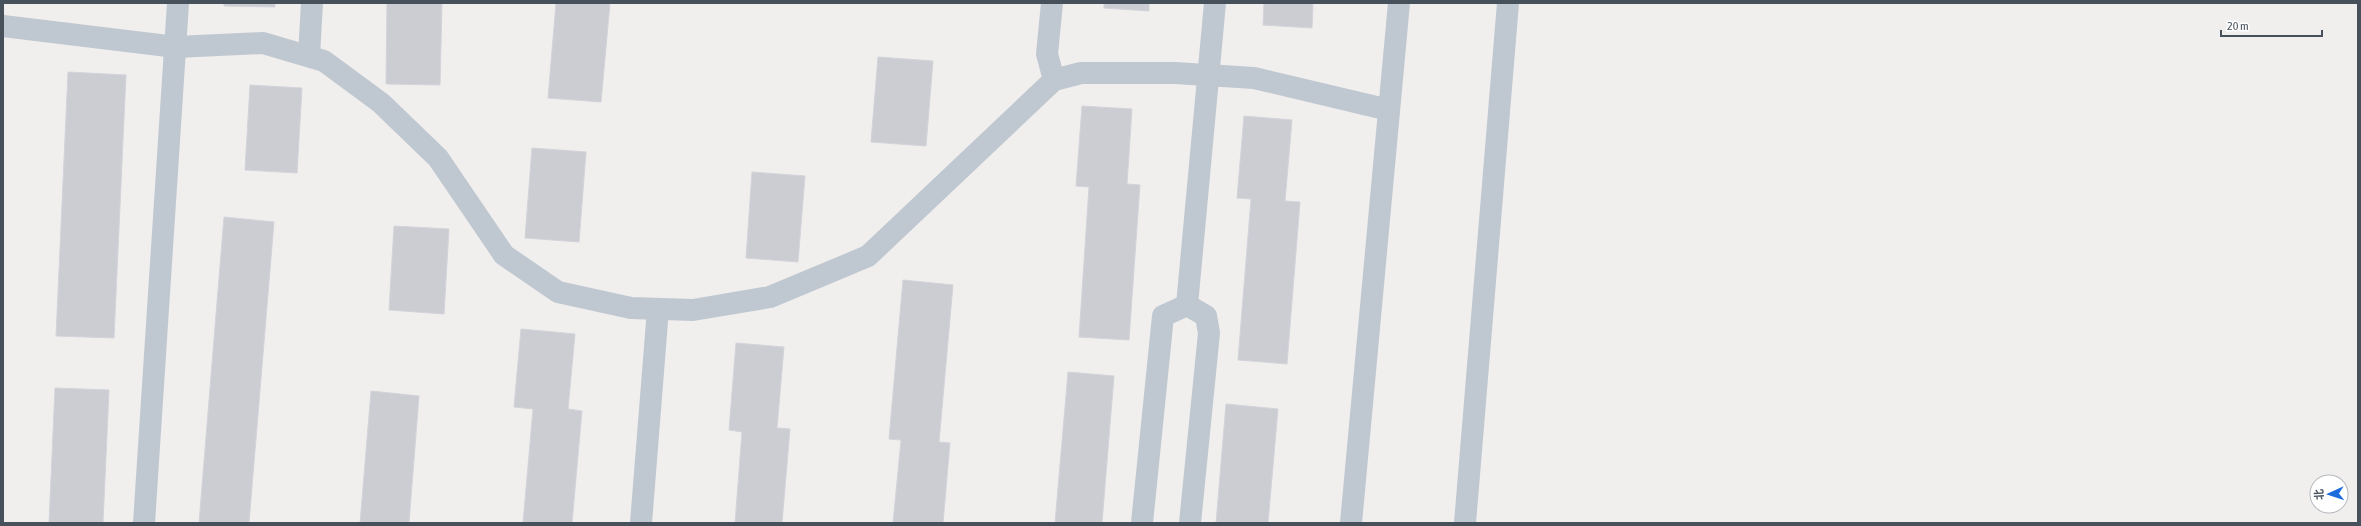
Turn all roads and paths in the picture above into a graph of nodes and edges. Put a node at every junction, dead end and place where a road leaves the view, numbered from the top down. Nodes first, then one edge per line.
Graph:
1 (178, 3) edge
2 (312, 3) edge
3 (1052, 3) edge
4 (1215, 3) edge
5 (1399, 3) edge
6 (1508, 3) edge
7 (3, 26) edge
8 (176, 47) junction
9 (309, 56) junction
10 (1208, 75) junction
11 (1054, 80) junction
12 (1389, 110) junction
13 (1187, 305) junction
14 (658, 309) junction
15 (144, 523) edge
16 (641, 523) edge
17 (1142, 523) edge
18 (1190, 523) edge
19 (1351, 523) edge
20 (1465, 523) edge

1 - 8 street
2 - 9 street
3 - 11 street
4 - 10 street
5 - 12 street
6 - 20 street
7 - 8 street
8 - 9 street
8 - 15 street
9 - 14 street
10 - 11 street
10 - 12 street
10 - 13 street
11 - 14 street
12 - 19 street
13 - 17 street
13 - 18 street
14 - 16 street

